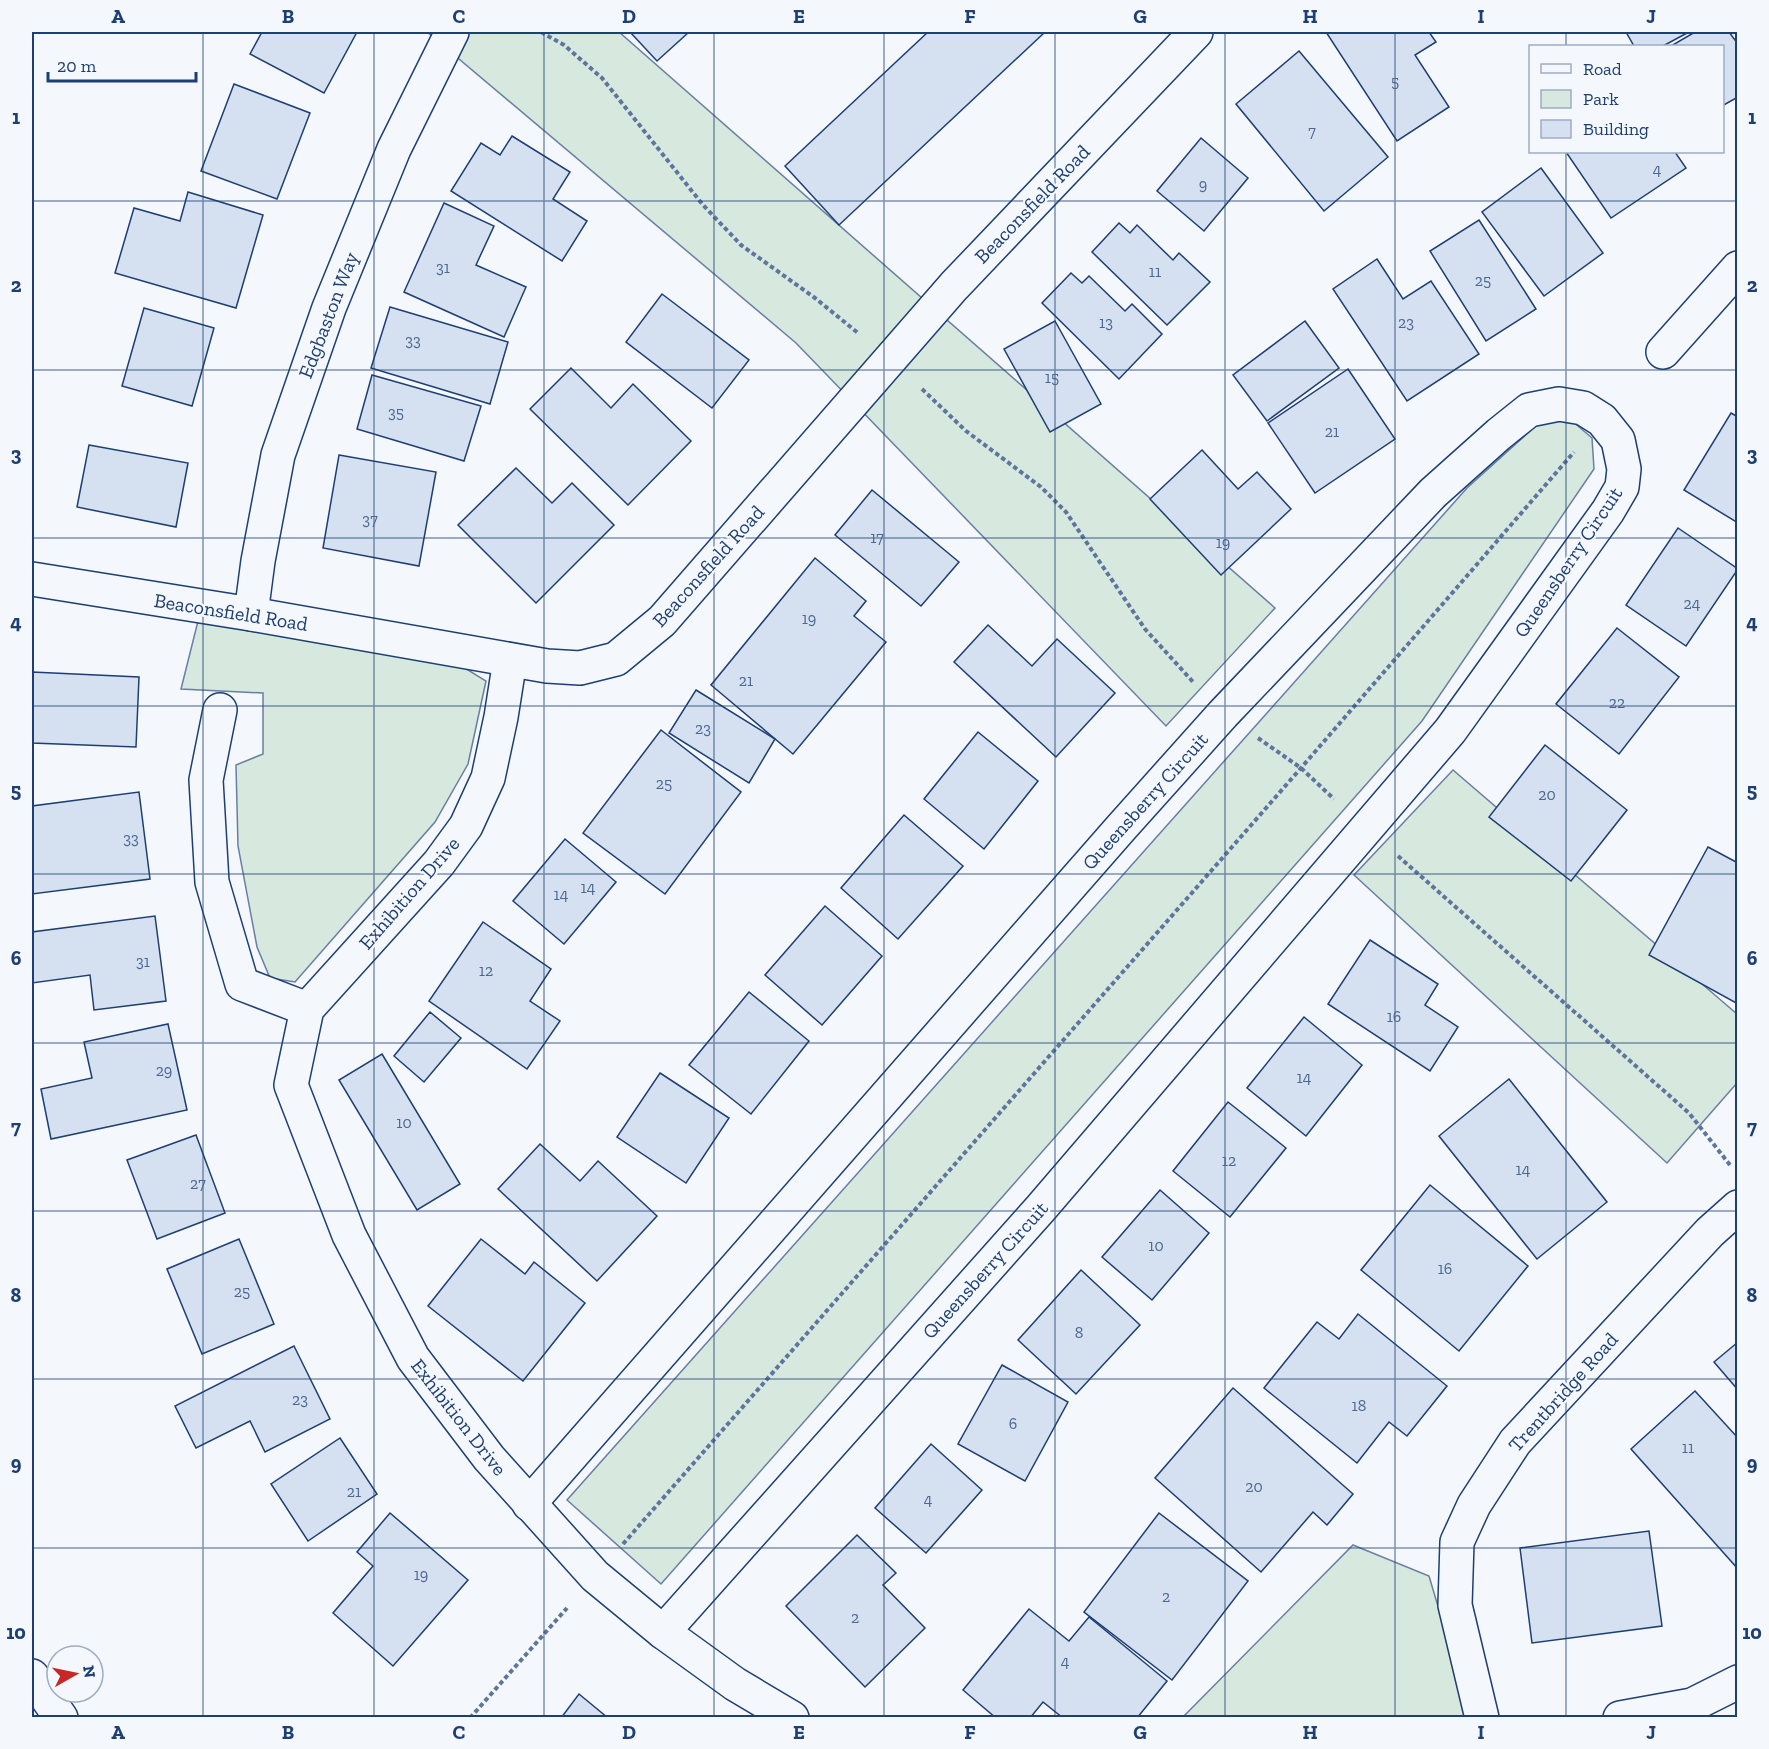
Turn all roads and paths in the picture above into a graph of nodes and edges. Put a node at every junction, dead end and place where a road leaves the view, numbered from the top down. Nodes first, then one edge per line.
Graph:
1 (452, 32) edge
2 (541, 32) edge
3 (1196, 32) edge
4 (1737, 268) edge
5 (1663, 352) dead end
6 (889, 359) junction
7 (1602, 420) junction
8 (32, 579) edge
9 (250, 614) junction
10 (510, 660) junction
11 (220, 710) dead end
12 (1223, 714) junction
13 (1301, 768) junction
14 (1366, 828) junction
15 (307, 1009) junction
16 (1731, 1166) dead end
17 (1737, 1207) edge
18 (529, 1504) junction
19 (595, 1576) junction
20 (663, 1632) junction
21 (32, 1676) edge
22 (1737, 1682) edge
23 (61, 1718) edge
24 (470, 1718) edge
25 (792, 1718) edge
26 (1482, 1718) edge
27 (1620, 1718) edge

1 - 9 street, Edgbaston Way
2 - 6 path
3 - 6 street, Beaconsfield Road
4 - 5 street
6 - 10 street, Beaconsfield Road
6 - 12 path
7 - 12 street, Queensberry Circuit
7 - 13 path
7 - 14 street, Queensberry Circuit
8 - 9 street, Beaconsfield Road
9 - 10 street, Beaconsfield Road
10 - 15 street, Exhibition Drive
11 - 15 street
12 - 13 path
12 - 18 street, Queensberry Circuit
13 - 14 path
13 - 19 path
14 - 16 path
14 - 20 street, Queensberry Circuit
15 - 18 street, Exhibition Drive
17 - 26 street, Trentbridge Road
18 - 19 street, Exhibition Drive
19 - 20 street, Exhibition Drive
19 - 24 path
20 - 25 street, Exhibition Drive
21 - 23 street
22 - 27 street

